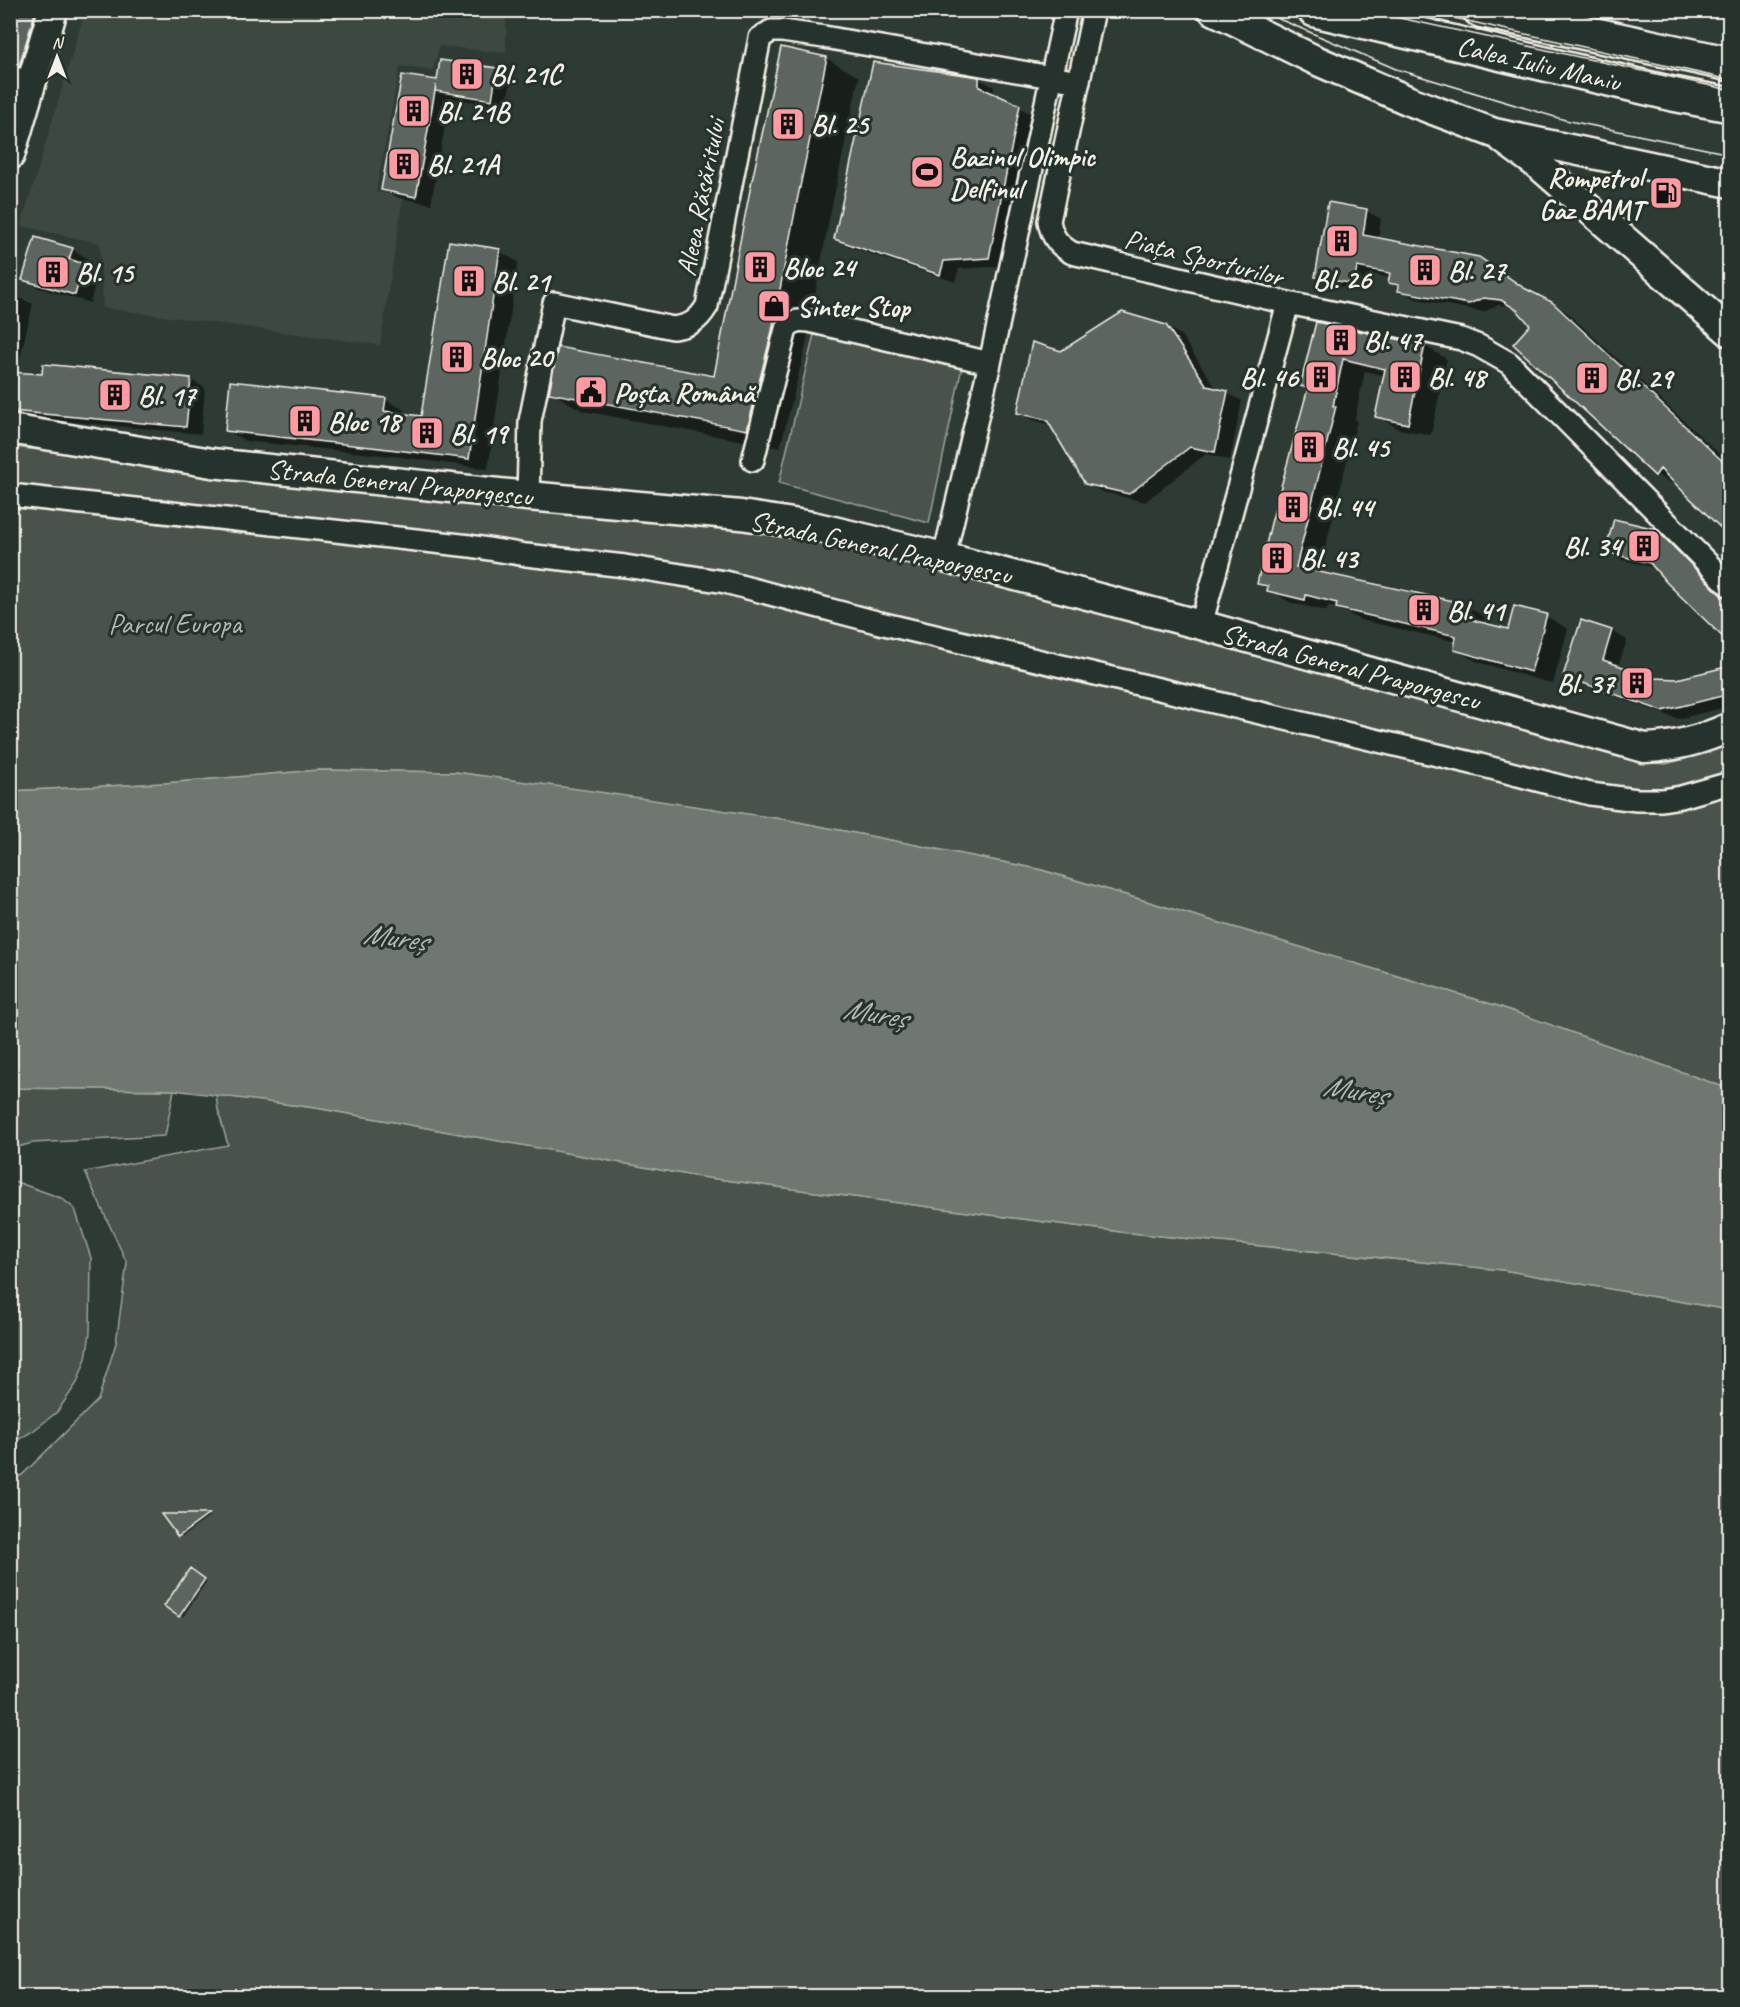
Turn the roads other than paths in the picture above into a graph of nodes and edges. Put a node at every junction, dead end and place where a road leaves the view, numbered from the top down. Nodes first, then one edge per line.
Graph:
1 (53, 10) edge
2 (1066, 10) edge
3 (1094, 10) edge
4 (1213, 10) edge
5 (1315, 10) edge
6 (1480, 10) edge
7 (1730, 64) edge
8 (1052, 77) junction
9 (21, 79) edge
10 (1078, 82) junction
11 (1730, 105) edge
12 (1494, 133) junction
13 (10, 155) edge
14 (1730, 183) edge
15 (1288, 303) junction
16 (1730, 332) edge
17 (990, 363) junction
18 (10, 429) edge
19 (753, 460) dead end
20 (10, 495) edge
21 (528, 496) junction
22 (944, 557) junction
23 (1730, 586) edge
24 (1202, 625) junction
25 (1730, 727) edge
26 (1730, 783) edge

1 - 9 street
2 - 8 street
3 - 10 street, Piața Sporturilor
4 - 12 street
5 - 11 main road, Calea Iuliu Maniu
6 - 7 main road, Calea Iuliu Maniu
8 - 10 street
8 - 17 street
8 - 21 street, Aleea Răsăritului
9 - 13 street
10 - 15 street, Piața Sporturilor
12 - 14 street
12 - 16 street
15 - 23 street
15 - 24 street, Piața Sporturilor
17 - 19 street
17 - 22 street
18 - 21 street, Strada General Praporgescu
20 - 26 street
21 - 22 street, Strada General Praporgescu
22 - 24 street, Strada General Praporgescu
24 - 25 street, Strada General Praporgescu

